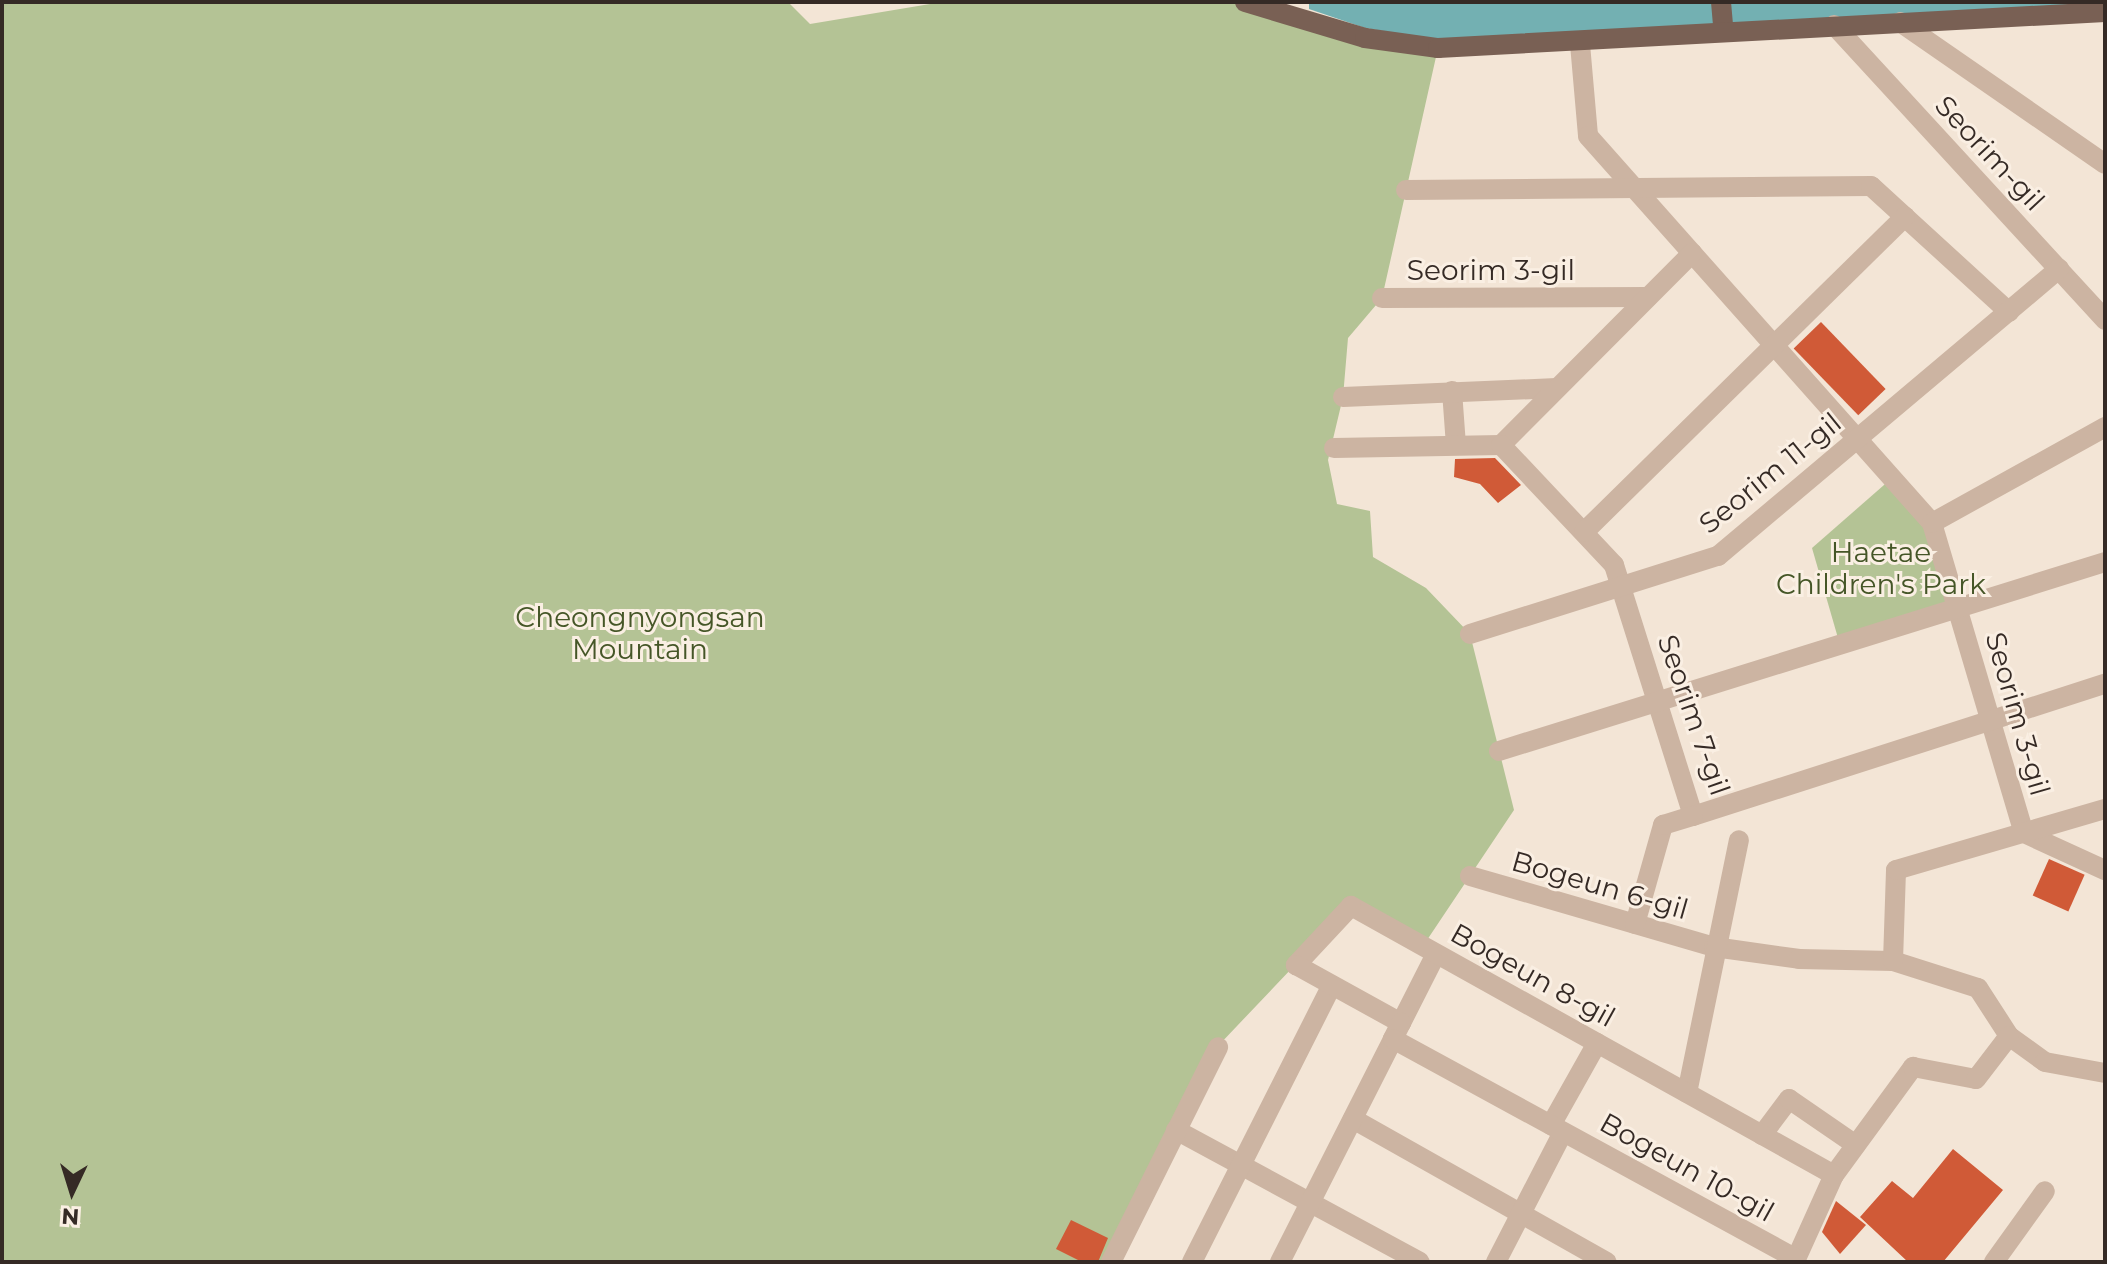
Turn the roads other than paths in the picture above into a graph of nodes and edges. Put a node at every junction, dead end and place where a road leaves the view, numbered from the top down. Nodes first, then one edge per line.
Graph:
1 (1245, 2) edge
2 (1721, 2) edge
3 (2105, 12) edge
4 (1900, 22) junction
5 (1834, 25) junction
6 (1723, 32) junction
7 (1580, 44) junction
8 (2105, 164) edge
9 (1635, 188) junction
10 (1406, 190) dead end
11 (1905, 217) junction
12 (1692, 253) junction
13 (2059, 269) junction
14 (1648, 297) junction
15 (1382, 298) dead end
16 (2009, 312) junction
17 (2105, 320) edge
18 (1774, 345) junction
19 (1557, 388) junction
20 (1452, 391) junction
21 (1343, 397) dead end
22 (2105, 427) edge
23 (1857, 439) junction
24 (1456, 445) junction
25 (1501, 445) junction
26 (1334, 448) dead end
27 (1932, 523) junction
28 (1584, 532) junction
29 (2105, 562) edge
30 (1621, 586) junction
31 (1957, 608) junction
32 (1470, 634) dead end
33 (2105, 684) edge
34 (1657, 702) junction
35 (1990, 721) junction
36 (1499, 751) dead end
37 (2105, 809) edge
38 (1693, 816) junction
39 (2024, 833) junction
40 (1739, 840) dead end
41 (2105, 870) edge
42 (1470, 876) dead end
43 (1635, 924) junction
44 (1714, 947) junction
45 (1436, 954) junction
46 (1893, 961) junction
47 (1296, 965) joint
48 (1332, 985) junction
49 (1397, 1031) junction
50 (2009, 1036) junction
51 (1597, 1043) junction
52 (1218, 1047) dead end
53 (2105, 1073) edge
54 (1687, 1093) junction
55 (1353, 1119) junction
56 (1557, 1128) junction
57 (1176, 1130) junction
58 (1762, 1135) junction
59 (1856, 1145) junction
60 (1241, 1166) junction
61 (1834, 1175) junction
62 (2045, 1191) dead end
63 (1310, 1203) junction
64 (1521, 1214) junction
65 (1795, 1260) edge
66 (1111, 1262) edge
67 (1192, 1262) edge
68 (1280, 1262) edge
69 (1420, 1262) edge
70 (1496, 1262) edge
71 (1607, 1262) edge
72 (1994, 1262) edge

1 - 7 main road, bridge
2 - 6 main road
3 - 4 main road, bridge
4 - 5 main road, bridge
4 - 8 street
5 - 6 main road, bridge
5 - 13 street, Seorim-gil
6 - 7 main road, bridge
7 - 9 street, Seorim 3-gil
9 - 10 street
9 - 11 street
9 - 12 street, Seorim 3-gil
11 - 16 street
11 - 18 street
12 - 14 street
12 - 18 street, Seorim 3-gil
13 - 16 street, Seorim 11-gil
13 - 17 street, Seorim-gil
14 - 15 street, Seorim 3-gil
14 - 19 street
16 - 23 street, Seorim 11-gil
18 - 23 street, Seorim 3-gil
18 - 28 street
19 - 20 street
19 - 25 street
20 - 21 street
20 - 24 street
22 - 27 street
23 - 27 street, Seorim 3-gil
23 - 30 street, Seorim 11-gil
24 - 25 street
24 - 26 street
25 - 28 street, Seorim 7-gil
27 - 31 street, Seorim 3-gil
28 - 30 street, Seorim 7-gil
29 - 31 street
30 - 32 street, Seorim 11-gil
30 - 34 street, Seorim 7-gil
31 - 34 street
31 - 35 street, Seorim 3-gil
33 - 35 street, Seorim 7-gil
34 - 36 street
34 - 38 street, Seorim 7-gil
35 - 38 street, Seorim 7-gil
35 - 39 street, Seorim 3-gil
37 - 39 street
38 - 43 street
39 - 41 street, Seorim 3-gil
39 - 46 street
40 - 44 street, Bogeun 6-gil
42 - 43 street, Bogeun 6-gil
43 - 44 street, Bogeun 6-gil
44 - 46 street, Bogeun 6-gil
44 - 54 street
45 - 47 street, Bogeun 8-gil
45 - 49 street
45 - 51 street, Bogeun 8-gil
46 - 50 street, Bogeun 6-gil
47 - 48 street, Bogeun 10-gil
48 - 49 street, Bogeun 10-gil
48 - 60 street
49 - 55 street
49 - 56 street, Bogeun 10-gil
50 - 53 street, Bogeun 6-gil
50 - 59 street
51 - 54 street, Bogeun 8-gil
51 - 56 street
52 - 57 street
54 - 58 street, Bogeun 8-gil
55 - 63 street
55 - 64 street
56 - 64 street
56 - 65 street, Bogeun 10-gil
57 - 60 street
57 - 66 street
58 - 59 street
58 - 61 street, Bogeun 8-gil
59 - 61 street
60 - 63 street
60 - 67 street
61 - 65 street
62 - 72 street
63 - 68 street
63 - 69 street
64 - 70 street
64 - 71 street

